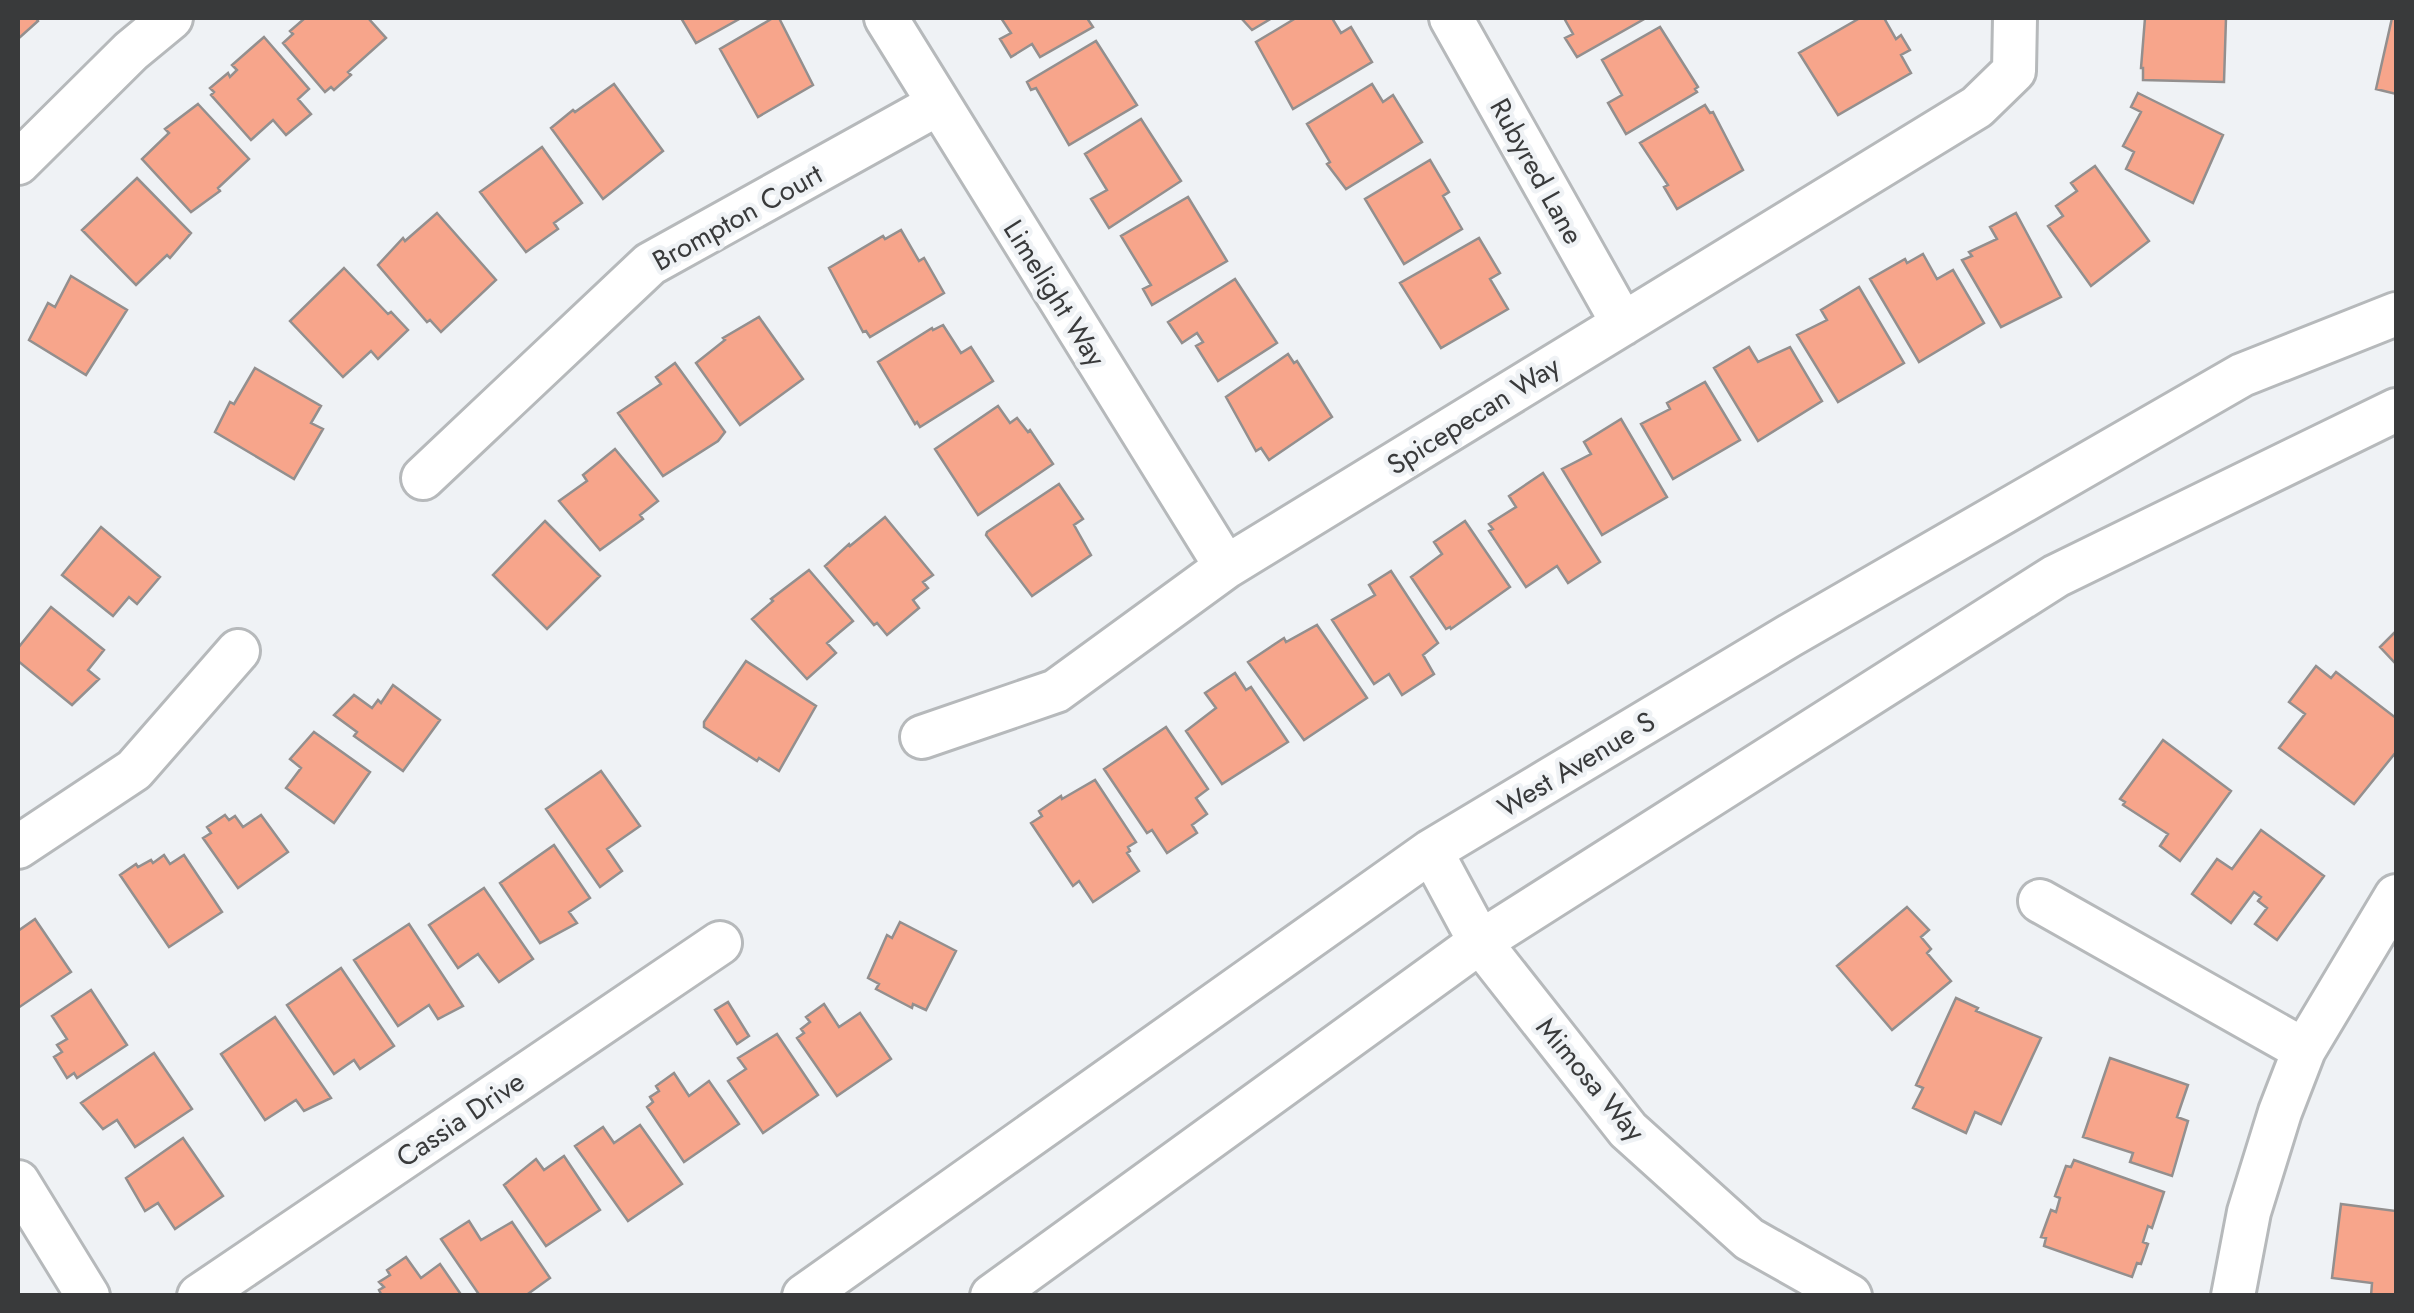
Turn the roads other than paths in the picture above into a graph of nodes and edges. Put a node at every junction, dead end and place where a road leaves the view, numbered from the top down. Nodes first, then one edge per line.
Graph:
1 (170, 18) edge
2 (886, 18) edge
3 (1451, 18) edge
4 (2016, 18) edge
5 (938, 104) junction
6 (18, 163) edge
7 (2396, 314) edge
8 (1623, 324) junction
9 (2396, 410) edge
10 (423, 478) dead end
11 (1226, 568) junction
12 (238, 651) dead end
13 (922, 737) dead end
14 (18, 846) edge
15 (1431, 851) junction
16 (2396, 896) edge
17 (2040, 901) dead end
18 (1480, 942) junction
19 (720, 943) dead end
20 (2304, 1050) junction
21 (18, 1182) edge
22 (88, 1296) edge
23 (200, 1296) edge
24 (804, 1296) edge
25 (992, 1296) edge
26 (1850, 1296) edge
27 (2233, 1296) edge

1 - 6 street
2 - 5 street, Limelight Way
3 - 8 street, Rubyred Lane
4 - 8 street, Spicepecan Way
5 - 10 street, Brompton Court
5 - 11 street, Limelight Way
7 - 15 street, West Avenue S
8 - 11 street, Spicepecan Way
9 - 18 street
11 - 13 street, Spicepecan Way
12 - 14 street
15 - 18 street, Mimosa Way
15 - 24 street, West Avenue S
16 - 20 street
17 - 20 street
18 - 25 street
18 - 26 street, Mimosa Way
19 - 23 street, Cassia Drive
20 - 27 street
21 - 22 street

